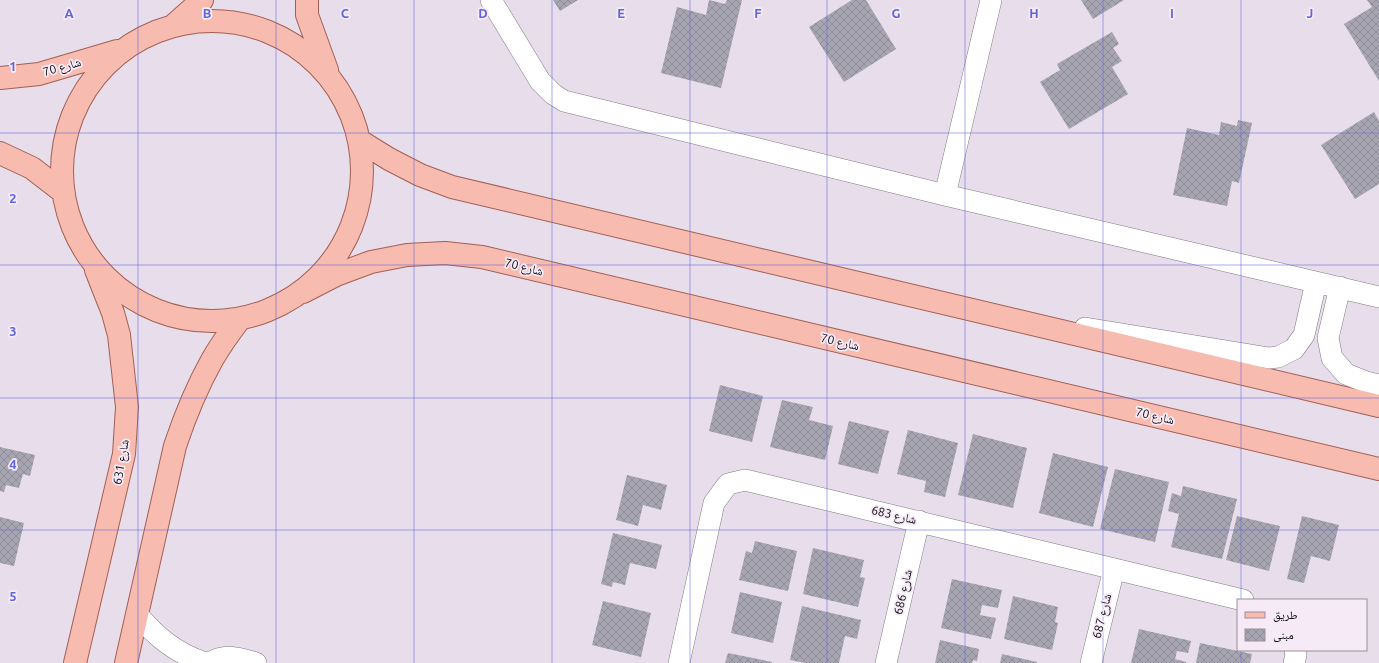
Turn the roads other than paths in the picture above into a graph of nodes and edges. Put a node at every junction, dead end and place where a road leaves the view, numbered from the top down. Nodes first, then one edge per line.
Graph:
1 (202, 0) edge
2 (307, 0) edge
3 (491, 0) edge
4 (991, 0) edge
5 (174, 25) junction
6 (122, 50) junction
7 (328, 75) junction
8 (0, 78) edge
9 (360, 141) junction
10 (0, 153) edge
11 (63, 192) junction
12 (945, 195) junction
13 (93, 262) junction
14 (1316, 282) junction
15 (1340, 287) junction
16 (303, 292) junction
17 (1379, 297) edge
18 (240, 319) junction
19 (1036, 324) junction
20 (1379, 385) edge
21 (1379, 406) edge
22 (1379, 469) edge
23 (919, 521) junction
24 (1114, 569) junction
25 (1239, 599) edge
26 (137, 614) junction
27 (1295, 651) edge
28 (75, 663) edge
29 (126, 663) edge
30 (205, 663) edge
31 (209, 663) edge
32 (256, 663) edge
33 (679, 663) edge
34 (886, 663) edge
35 (1091, 663) edge
36 (1294, 663) edge

1 - 5 main road
2 - 7 main road
3 - 12 street
4 - 12 street
5 - 6 main road
5 - 7 main road
6 - 8 main road, شارع 70
6 - 11 main road
7 - 9 main road
9 - 16 main road
9 - 19 main road
10 - 11 main road
11 - 13 main road
12 - 14 street
13 - 18 main road
13 - 28 main road, شارع 631
14 - 15 street
14 - 19 street
15 - 17 street
15 - 20 street
16 - 18 main road
16 - 22 main road, شارع 70
18 - 26 main road
19 - 21 main road
23 - 24 street, شارع 683
23 - 33 street, شارع 683
23 - 34 street, شارع 686
24 - 25 street, شارع 683
24 - 35 street, شارع 687
26 - 29 main road
26 - 30 street
27 - 36 street
31 - 32 street

